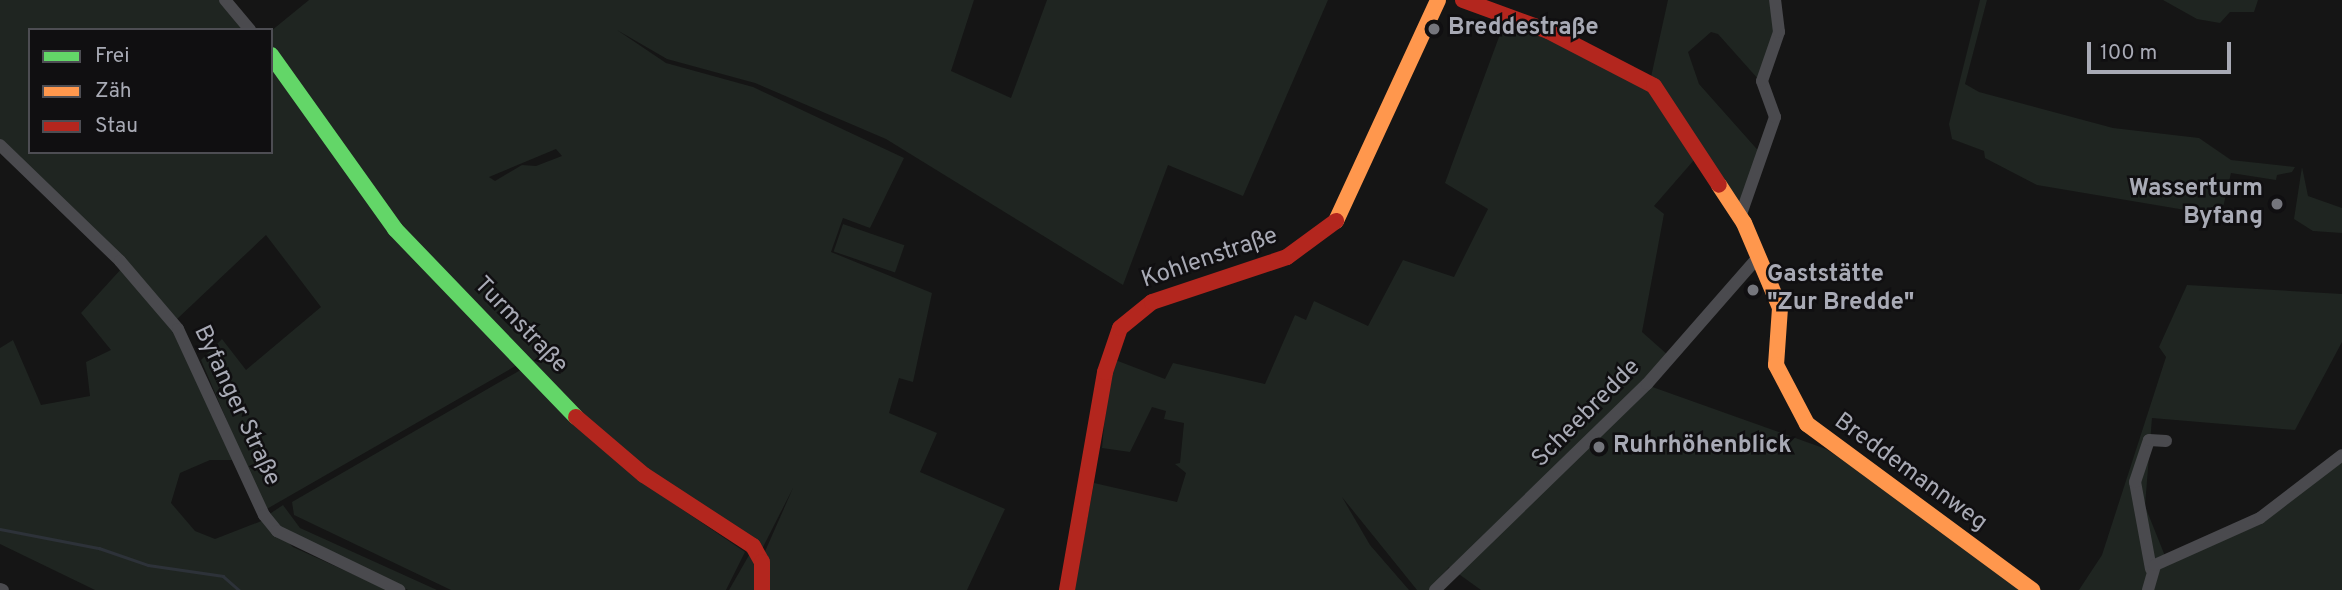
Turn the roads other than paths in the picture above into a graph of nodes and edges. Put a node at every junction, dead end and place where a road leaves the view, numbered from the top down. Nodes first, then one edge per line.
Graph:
1 (225, 0) edge
2 (1438, 0) edge
3 (1463, 0) edge
4 (1775, 0) edge
5 (248, 28) edge
6 (273, 58) edge
7 (0, 145) edge
8 (1741, 217) junction
9 (1758, 257) junction
10 (2166, 441) dead end
11 (2342, 454) edge
12 (2151, 569) junction
13 (399, 590) edge
14 (762, 590) edge
15 (1067, 590) edge
16 (1435, 590) edge
17 (2032, 590) edge
18 (2148, 590) edge

1 - 5 street
2 - 15 street, Kohlenstraße
3 - 8 street, Breddemannweg
4 - 8 street
6 - 14 street, Turmstraße
7 - 13 street, Byfanger Straße
8 - 9 street, Breddemannweg
9 - 16 street, Scheebredde
9 - 17 street, Breddemannweg
10 - 12 street
11 - 12 street
12 - 18 street

